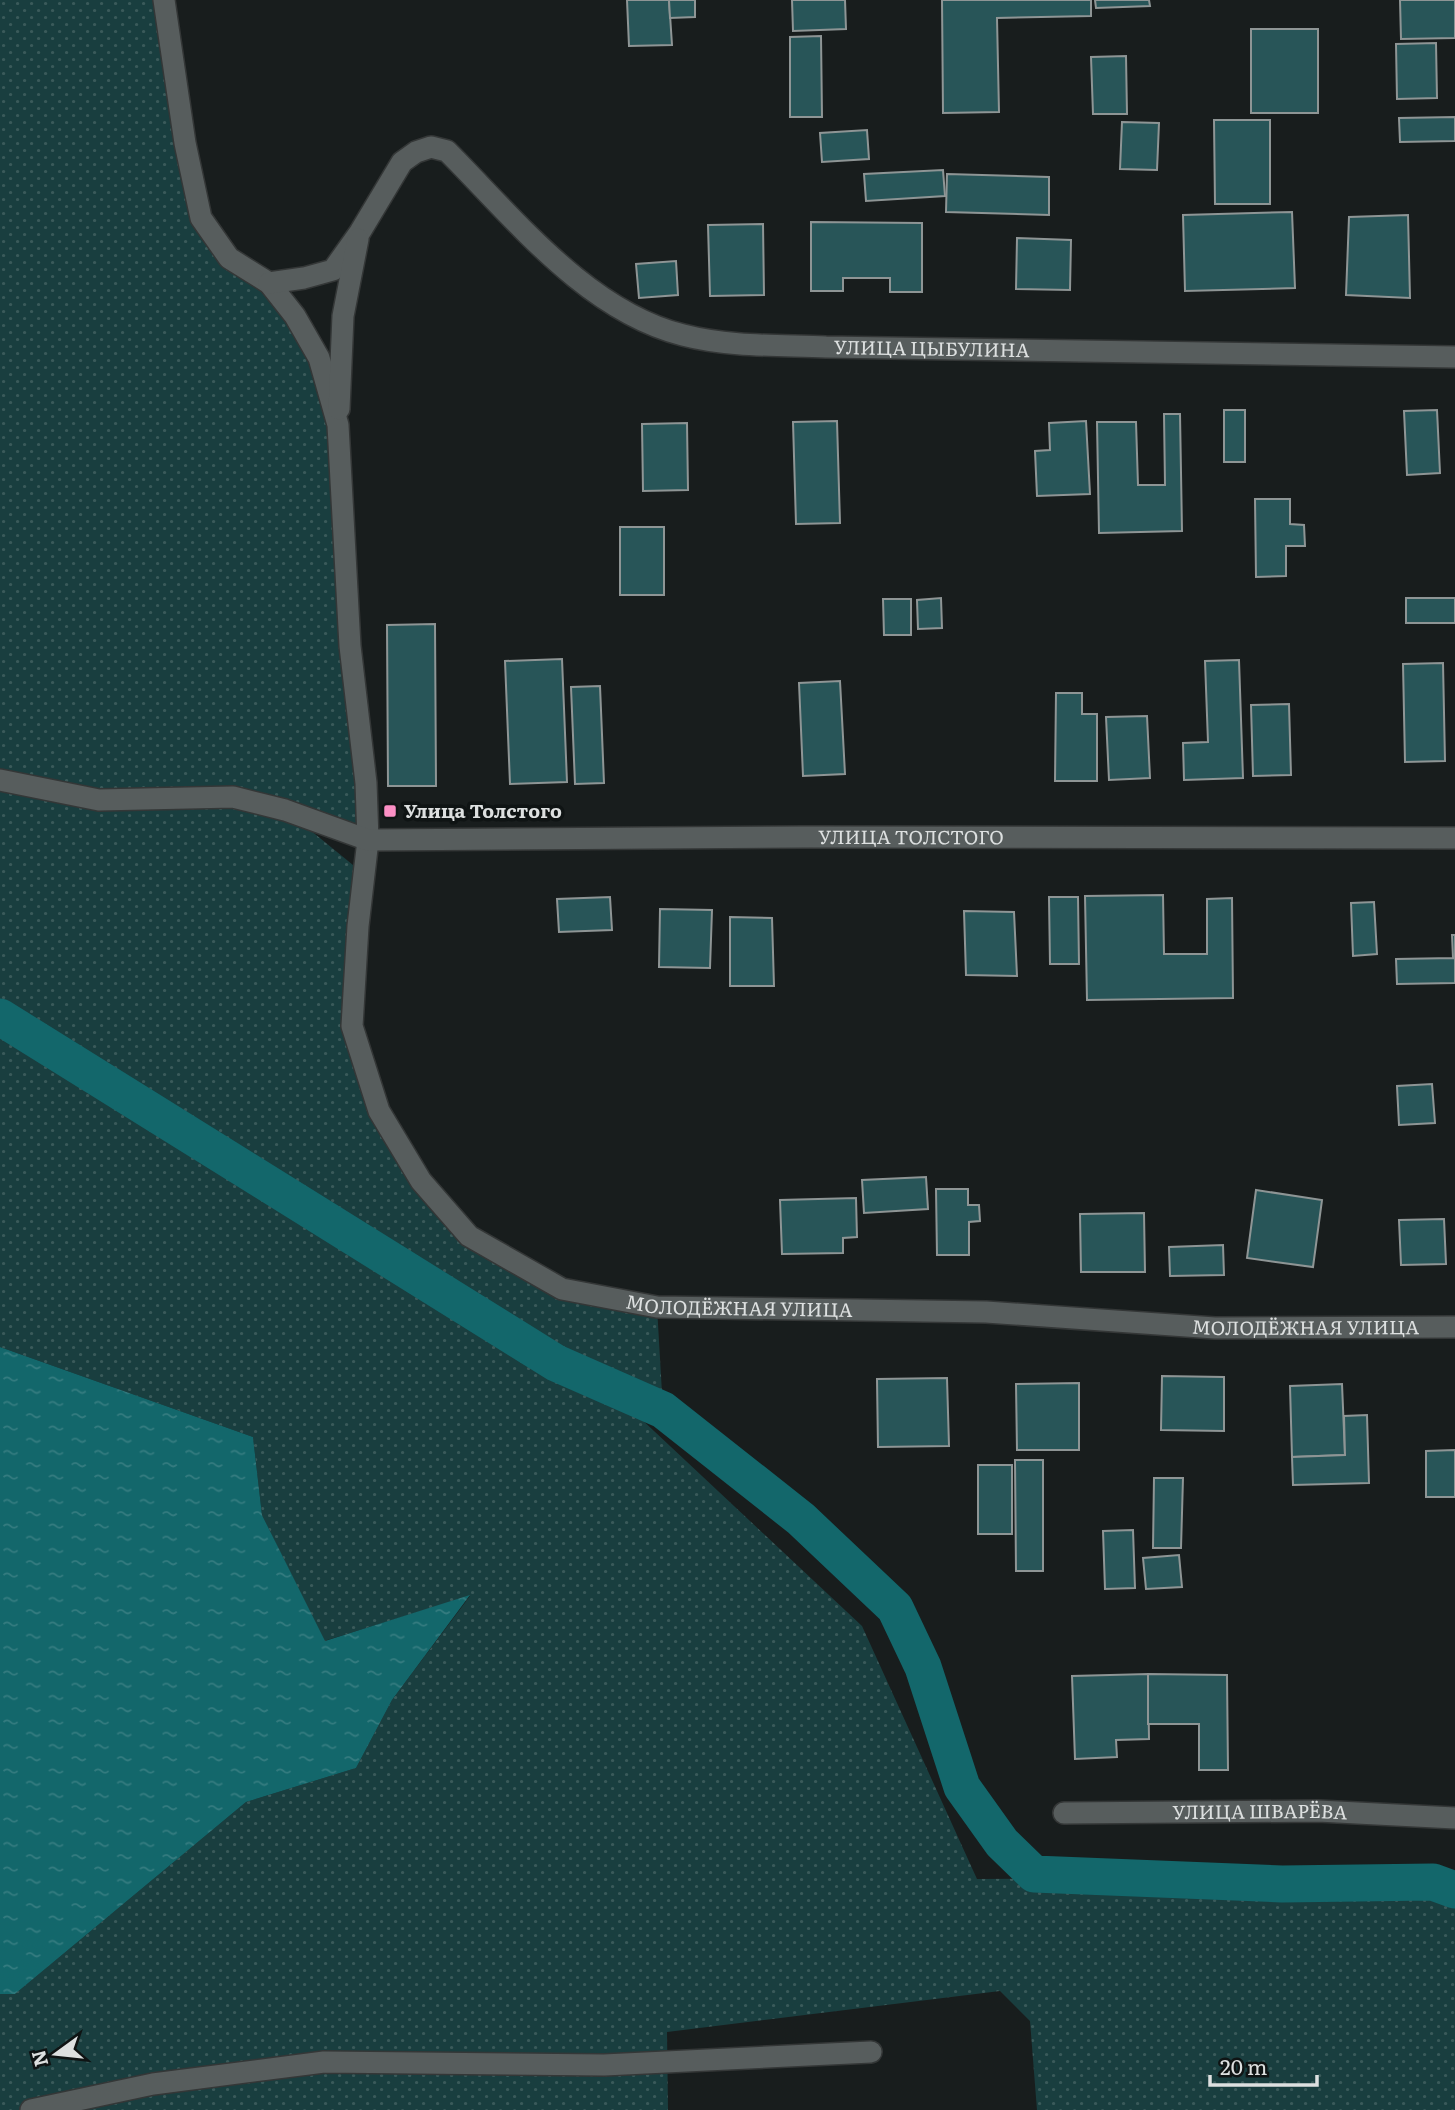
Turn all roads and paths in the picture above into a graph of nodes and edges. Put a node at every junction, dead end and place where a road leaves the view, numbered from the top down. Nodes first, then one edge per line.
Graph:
1 (164, 0) edge
2 (360, 232) junction
3 (269, 283) junction
4 (1455, 357) edge
5 (338, 425) junction
6 (0, 780) edge
7 (1455, 838) edge
8 (368, 840) junction
9 (1455, 1326) edge
10 (1064, 1813) dead end
11 (1455, 1818) edge
12 (871, 2052) dead end
13 (31, 2110) edge

1 - 3 street
2 - 3 street
2 - 4 street, УЛИЦА ЦЫБУЛИНА
2 - 5 street
3 - 5 street
5 - 8 street, МОЛОДЁЖНАЯ УЛИЦА
6 - 8 street
7 - 8 street, УЛИЦА ТОЛСТОГО
8 - 9 street, МОЛОДЁЖНАЯ УЛИЦА
10 - 11 street, УЛИЦА ШВАРЁВА
12 - 13 street

